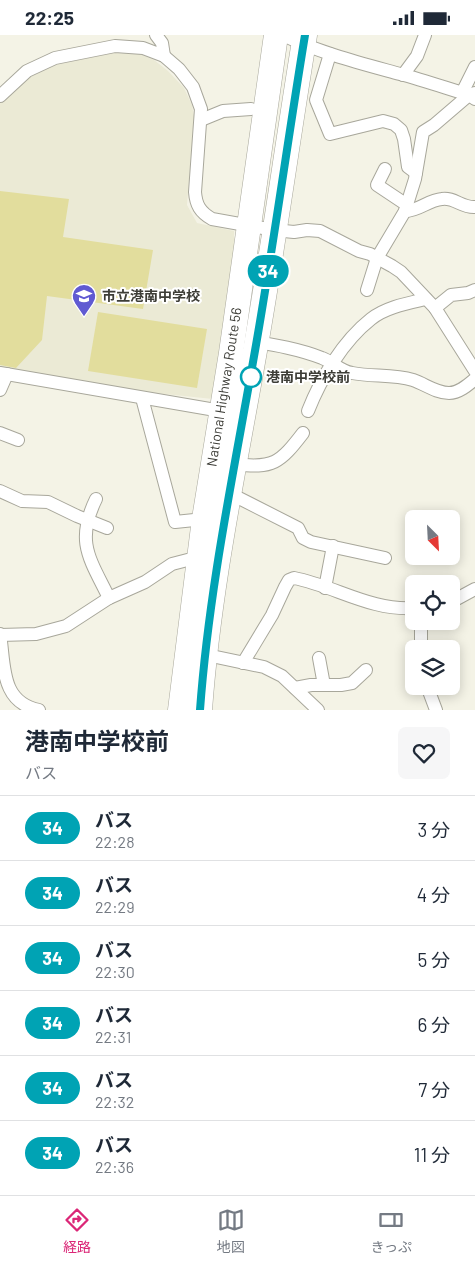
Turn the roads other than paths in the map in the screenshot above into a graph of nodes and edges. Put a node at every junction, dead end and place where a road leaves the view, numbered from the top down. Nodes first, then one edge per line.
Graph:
1 (156, 35) edge
2 (276, 35) edge
3 (425, 35) edge
4 (297, 38) edge
5 (330, 54) junction
6 (164, 56) junction
7 (475, 67) edge
8 (403, 75) junction
9 (470, 95) edge
10 (0, 96) edge
11 (250, 109) dead end
12 (202, 119) junction
13 (385, 169) dead end
14 (416, 173) junction
15 (475, 207) edge
16 (406, 208) junction
17 (248, 226) junction
18 (274, 230) junction
19 (377, 258) junction
20 (367, 289) dead end
21 (475, 290) edge
22 (430, 303) junction
23 (233, 337) junction
24 (257, 342) junction
25 (333, 364) junction
26 (475, 371) edge
27 (3, 373) edge
28 (475, 379) edge
29 (0, 390) edge
30 (142, 398) junction
31 (308, 411) dead end
32 (232, 413) junction
33 (0, 433) edge
34 (303, 433) dead end
35 (18, 440) dead end
36 (235, 464) junction
37 (0, 491) edge
38 (229, 493) junction
39 (96, 499) dead end
40 (87, 519) junction
41 (204, 519) junction
42 (107, 527) dead end
43 (333, 546) junction
44 (199, 557) junction
45 (385, 558) dead end
46 (325, 588) junction
47 (475, 589) edge
48 (460, 597) edge
49 (109, 598) junction
50 (405, 607) edge
51 (0, 635) edge
52 (195, 652) junction
53 (319, 659) dead end
54 (243, 663) junction
55 (366, 670) dead end
56 (324, 685) junction
57 (295, 688) junction
58 (430, 695) edge
59 (38, 710) edge
60 (180, 710) edge
61 (200, 710) edge
62 (318, 710) edge
63 (436, 710) edge

1 - 6 street
2 - 17 highway, National Highway Route 56
3 - 8 street
4 - 5 street
4 - 18 highway, National Highway Route 56
5 - 8 street
5 - 14 street
6 - 10 street
6 - 12 street
7 - 9 street
8 - 9 street
9 - 14 street
11 - 12 street
12 - 17 street
13 - 16 street
14 - 16 street
15 - 16 street
16 - 19 street
17 - 18 street
17 - 23 highway, National Highway Route 56
18 - 19 street
18 - 24 highway, National Highway Route 56
19 - 20 street
19 - 22 street
21 - 22 street
22 - 25 street
22 - 26 street
23 - 24 street
23 - 32 highway, National Highway Route 56
24 - 25 street
24 - 32 highway, National Highway Route 56
25 - 28 street
25 - 31 street
27 - 29 street
27 - 30 street
30 - 32 street
30 - 41 street
32 - 36 highway, National Highway Route 56
32 - 41 highway, National Highway Route 56
33 - 35 street
34 - 36 street
36 - 38 highway, National Highway Route 56
37 - 40 street
38 - 43 street
38 - 52 highway, National Highway Route 56
39 - 40 street
40 - 42 street
40 - 49 street
41 - 44 highway, National Highway Route 56
43 - 45 street
43 - 46 street
44 - 49 street
44 - 52 highway, National Highway Route 56
46 - 50 street
46 - 54 street
47 - 48 street
49 - 51 street
51 - 59 street
52 - 54 street
52 - 60 highway, National Highway Route 56
52 - 61 highway, National Highway Route 56
53 - 56 street
54 - 57 street
55 - 56 street
56 - 57 street
57 - 62 street
58 - 63 street

